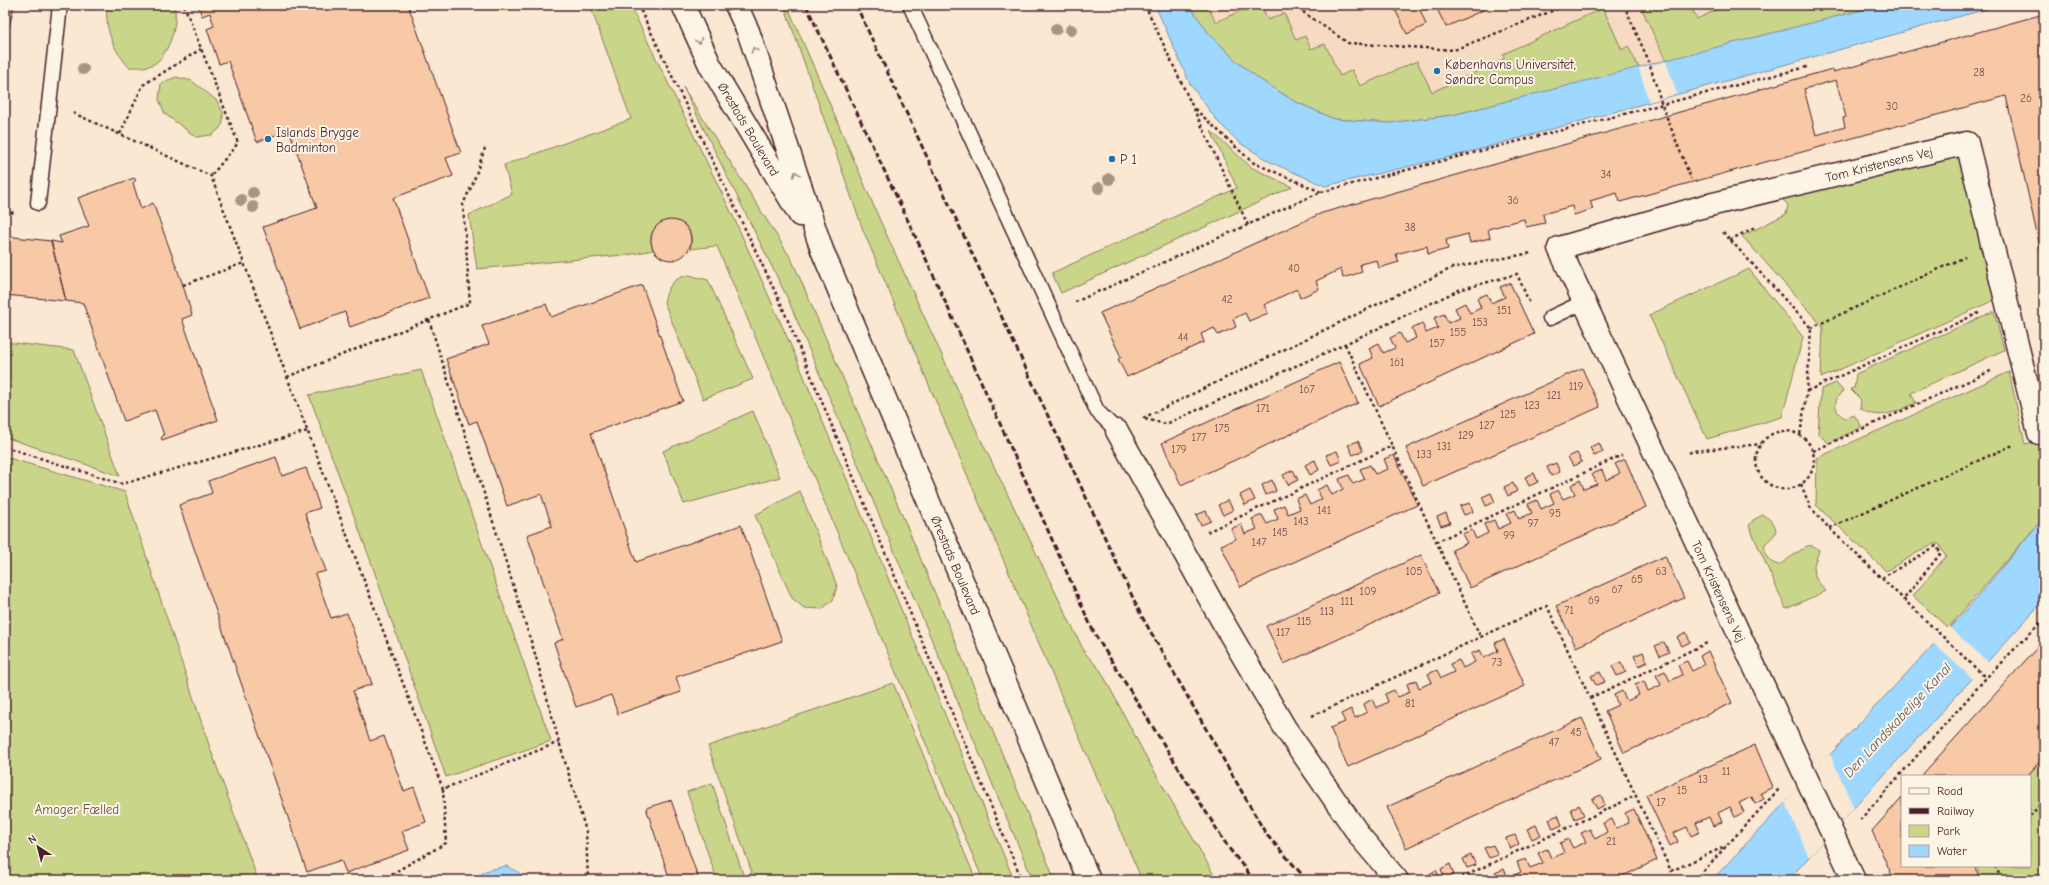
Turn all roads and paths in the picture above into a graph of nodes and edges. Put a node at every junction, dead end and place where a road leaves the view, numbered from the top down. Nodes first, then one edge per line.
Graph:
1 (60, 5) edge
2 (184, 5) edge
3 (638, 5) edge
4 (683, 5) edge
5 (736, 5) edge
6 (910, 5) edge
7 (1145, 5) edge
8 (1293, 5) edge
9 (1567, 5) edge
10 (1624, 5) edge
11 (201, 49) junction
12 (1807, 67) dead end
13 (49, 102) junction
14 (1662, 105) junction
15 (1193, 107) junction
16 (120, 134) junction
17 (485, 148) dead end
18 (211, 176) junction
19 (1321, 192) junction
20 (38, 203) dead end
21 (1701, 207) junction
22 (1248, 225) junction
23 (1728, 237) dead end
24 (1993, 244) junction
25 (1558, 248) junction
26 (822, 250) junction
27 (244, 263) junction
28 (183, 285) dead end
29 (2006, 300) junction
30 (1584, 302) junction
31 (1052, 312) junction
32 (1550, 318) joint
33 (429, 320) junction
34 (1811, 328) junction
35 (1345, 344) junction
36 (2020, 358) junction
37 (287, 377) junction
38 (1807, 391) junction
39 (1143, 418) junction
40 (308, 431) junction
41 (1117, 431) junction
42 (2039, 433) joint
43 (1800, 435) junction
44 (1650, 442) junction
45 (1761, 444) junction
46 (1392, 446) junction
47 (5, 447) edge
48 (1813, 451) junction
49 (1662, 466) junction
50 (1802, 484) junction
51 (1829, 528) junction
52 (1436, 542) junction
53 (1180, 544) junction
54 (1882, 578) junction
55 (1903, 600) junction
56 (2044, 619) edge
57 (1736, 630) junction
58 (1481, 638) junction
59 (1986, 678) junction
60 (1590, 698) junction
61 (1285, 728) junction
62 (559, 742) junction
63 (1800, 767) junction
64 (443, 788) junction
65 (1635, 796) junction
66 (2044, 800) edge
67 (2031, 815) edge
68 (1838, 844) junction
69 (1726, 846) junction
70 (1996, 867) edge
71 (381, 880) edge
72 (588, 880) edge
73 (1022, 880) edge
74 (1089, 880) edge
75 (1397, 880) edge
76 (1456, 880) edge
77 (1694, 880) edge
78 (1854, 880) edge
79 (2002, 880) edge

1 - 13 lane
2 - 11 path
3 - 73 path
4 -> 26 street, Ørestads Boulevard
26 -> 5 street, Ørestads Boulevard
6 - 31 lane
7 - 15 path
8 - 9 path
10 - 14 path
11 - 16 path
11 - 18 path
12 - 14 path
13 - 16 path
13 - 20 lane
14 - 19 path
14 - 21 path
15 - 19 path
15 - 22 path
16 - 18 path
17 - 33 path
18 - 27 path
19 - 22 path
21 - 24 street, Tom Kristensens Vej
21 - 25 street, Tom Kristensens Vej
22 - 31 path
23 - 34 path
24 - 29 street, Tom Kristensens Vej
24 - 34 path
25 - 30 street, Tom Kristensens Vej
25 - 39 path
26 - 74 street, Ørestads Boulevard
27 - 28 path
27 - 37 path
29 - 36 street, Tom Kristensens Vej
29 - 38 path
30 - 32 lane
30 - 44 street, Tom Kristensens Vej
31 - 41 lane
32 - 35 path
33 - 37 path
33 - 62 path
34 - 38 path
35 - 39 path
35 - 46 path
36 - 42 street, Tom Kristensens Vej
36 - 48 path
37 - 40 path
38 - 43 path
39 - 41 path
40 - 47 path
40 - 64 path
41 - 53 street
42 - 51 path
43 - 45 path
43 - 48 path
44 - 49 street, Tom Kristensens Vej
44 - 52 path
45 - 49 path
45 - 50 path
46 - 52 path
46 - 53 path
48 - 50 path
49 - 57 street, Tom Kristensens Vej
50 - 51 path
51 - 54 path
52 - 58 path
53 - 61 street
54 - 55 path
54 - 55 path
55 - 59 path
56 - 59 path
57 - 60 path
57 - 63 street, Tom Kristensens Vej
58 - 60 path
58 - 61 path
59 - 68 path
60 - 65 path
61 - 75 street
62 - 64 path
62 - 72 path
63 - 68 street, Tom Kristensens Vej
63 - 69 path
64 - 71 path
65 - 69 path
65 - 76 path
66 - 67 path
68 - 78 street, Tom Kristensens Vej
69 - 77 path
70 - 79 path

